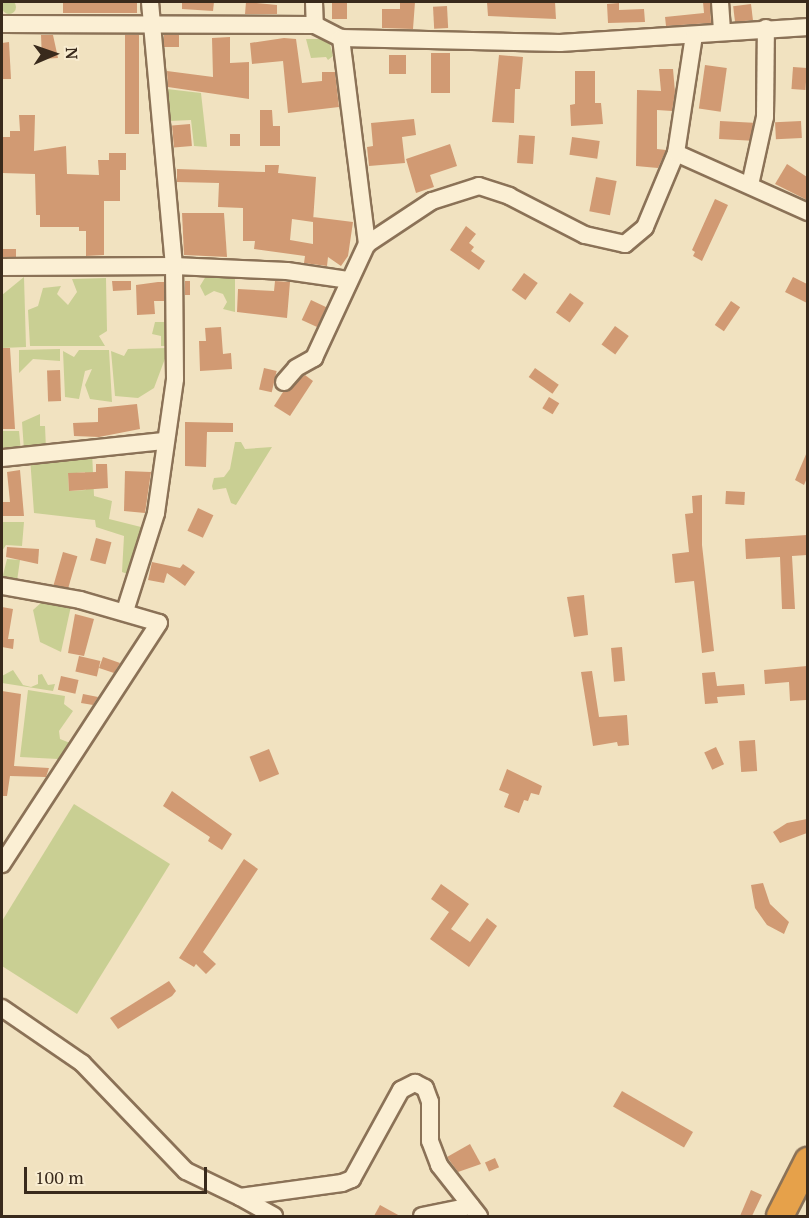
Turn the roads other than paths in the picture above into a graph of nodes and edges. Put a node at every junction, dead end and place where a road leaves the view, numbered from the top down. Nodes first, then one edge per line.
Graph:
1 (150, 2) edge
2 (314, 2) edge
3 (720, 2) edge
4 (149, 22) junction
5 (2, 24) edge
6 (315, 25) junction
7 (807, 27) edge
8 (766, 28) junction
9 (722, 30) junction
10 (693, 36) junction
11 (341, 38) junction
12 (676, 153) junction
13 (750, 185) junction
14 (807, 212) edge
15 (367, 244) junction
16 (174, 266) junction
17 (2, 267) edge
18 (349, 280) junction
19 (284, 382) dead end
20 (165, 441) junction
21 (2, 458) edge
22 (2, 586) edge
23 (125, 611) junction
24 (2, 864) edge
25 (2, 1008) edge
26 (807, 1161) edge
27 (240, 1197) junction
28 (807, 1197) edge
29 (475, 1211) edge
30 (274, 1216) edge
31 (422, 1216) edge
32 (780, 1216) edge
33 (798, 1216) edge

1 - 4 street
2 - 6 street
3 - 9 street
4 - 5 street
4 - 6 street
4 - 16 street
6 - 11 street
7 - 8 street
8 - 9 street
8 - 13 street
9 - 10 street
10 - 11 street
10 - 12 street
11 - 15 street
12 - 13 street
12 - 15 street
13 - 14 street
15 - 18 street
16 - 17 street
16 - 18 street
16 - 20 street
18 - 19 street
20 - 21 street
20 - 23 street
22 - 23 street
23 - 24 street
25 - 27 street
26 - 32 highway
27 - 29 street
27 - 30 street
28 - 33 highway
29 - 31 street

